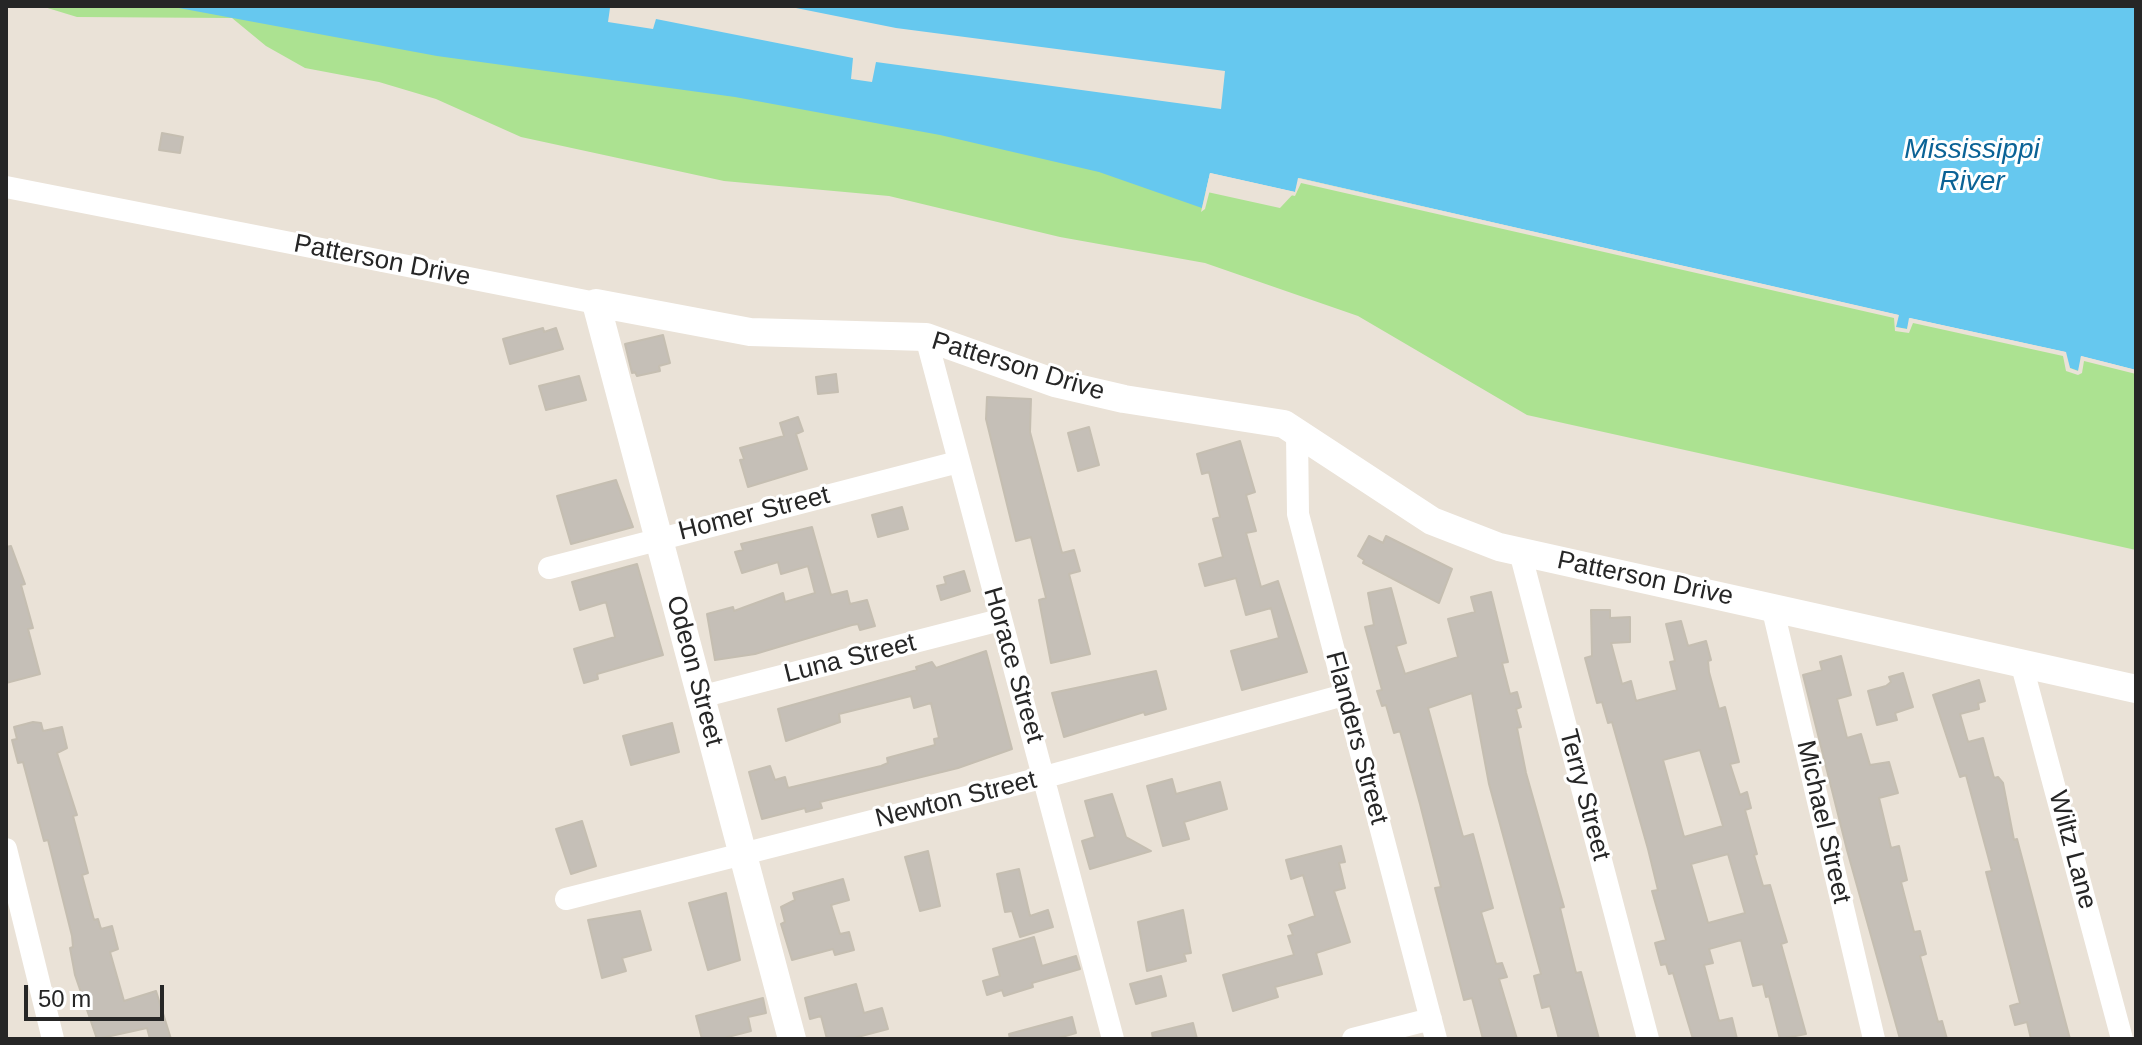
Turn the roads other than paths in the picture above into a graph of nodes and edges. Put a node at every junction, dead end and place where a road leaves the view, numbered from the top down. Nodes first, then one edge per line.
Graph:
1 (6, 187) edge
2 (596, 303) junction
3 (926, 337) junction
4 (1297, 433) junction
5 (958, 462) junction
6 (657, 539) junction
7 (1520, 552) junction
8 (549, 568) dead end
9 (1772, 606) junction
10 (1000, 620) junction
11 (2021, 662) junction
12 (2136, 689) edge
13 (1344, 695) junction
14 (700, 697) junction
15 (1045, 777) junction
16 (6, 849) edge
17 (745, 853) junction
18 (566, 899) dead end
19 (1433, 1029) edge
20 (53, 1039) edge
21 (792, 1039) edge
22 (1113, 1039) edge
23 (1353, 1039) edge
24 (1648, 1039) edge
25 (1874, 1039) edge
26 (2122, 1039) edge

1 - 2 street, Patterson Drive
2 - 3 street, Patterson Drive
2 - 6 street, Odeon Street
3 - 4 street, Patterson Drive
3 - 5 street, Horace Street
4 - 7 street, Patterson Drive
4 - 13 street, Flanders Street
5 - 6 street, Homer Street
5 - 10 street, Horace Street
6 - 8 street, Homer Street
6 - 14 street, Odeon Street
7 - 9 street, Patterson Drive
7 - 24 street, Terry Street
9 - 11 street, Patterson Drive
9 - 25 street, Michael Street
10 - 14 street, Luna Street
10 - 15 street, Horace Street
11 - 12 street, Patterson Drive
11 - 26 street, Wiltz Lane
13 - 15 street, Newton Street
13 - 19 street, Flanders Street
14 - 17 street, Odeon Street
15 - 17 street, Newton Street
15 - 22 street, Horace Street
16 - 20 street
17 - 18 street, Newton Street
17 - 21 street, Odeon Street
19 - 23 street

